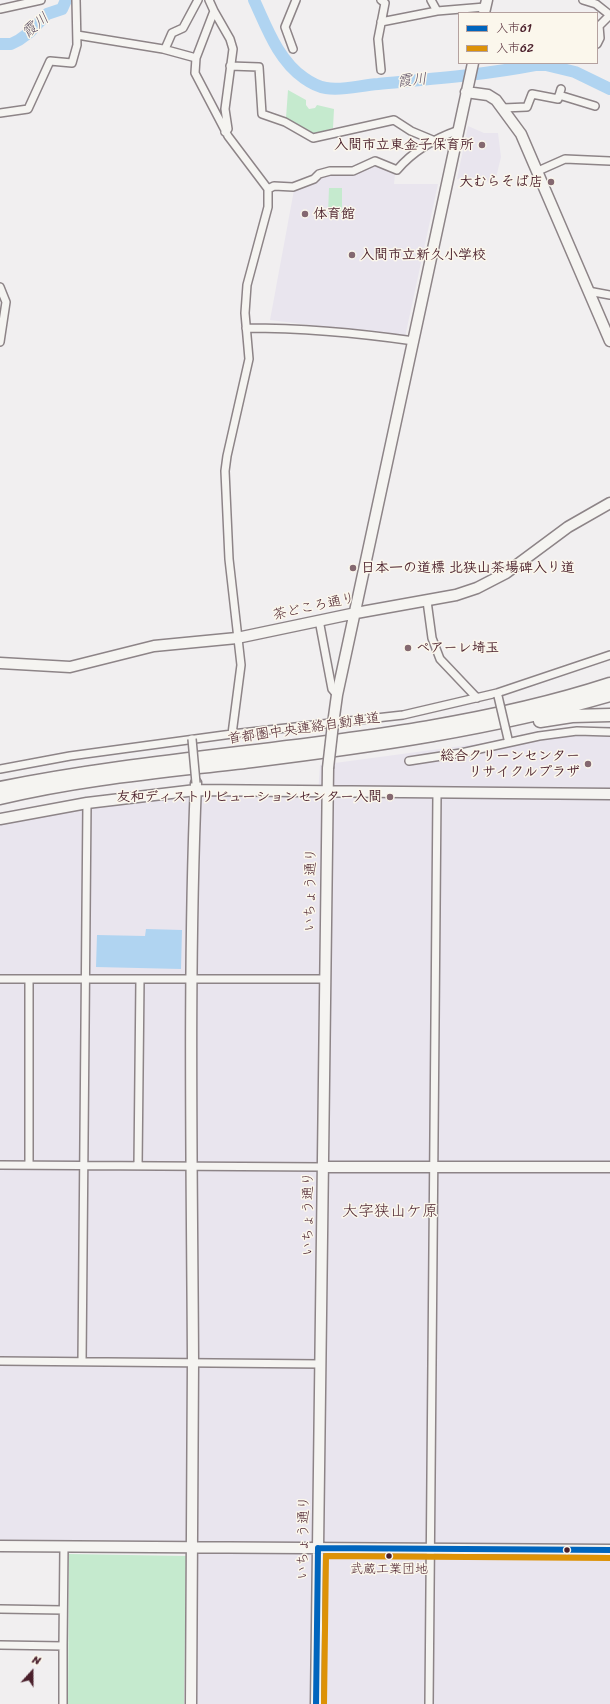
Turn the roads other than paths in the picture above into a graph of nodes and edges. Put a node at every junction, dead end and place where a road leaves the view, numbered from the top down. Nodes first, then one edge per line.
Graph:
1 (41, 0) edge
2 (76, 0) edge
3 (198, 0) edge
4 (209, 0) edge
5 (296, 0) edge
6 (381, 0) edge
7 (431, 0) edge
8 (583, 0) edge
9 (485, 7) edge
10 (0, 9) edge
11 (214, 11) junction
12 (437, 11) junction
13 (610, 15) edge
14 (381, 22) junction
15 (77, 35) junction
16 (598, 42) edge
17 (165, 49) junction
18 (293, 49) dead end
19 (196, 58) junction
20 (473, 64) edge
21 (230, 66) junction
22 (381, 70) dead end
23 (467, 89) junction
24 (595, 106) dead end
25 (503, 108) junction
26 (0, 113) edge
27 (459, 130) junction
28 (225, 132) junction
29 (434, 141) junction
30 (610, 161) edge
31 (538, 171) junction
32 (268, 190) junction
33 (0, 287) edge
34 (588, 291) junction
35 (610, 295) edge
36 (246, 328) junction
37 (414, 341) junction
38 (610, 341) edge
39 (0, 342) edge
40 (610, 503) edge
41 (427, 601) junction
42 (356, 613) junction
43 (319, 620) junction
44 (237, 638) junction
45 (610, 655) edge
46 (0, 663) edge
47 (610, 675) edge
48 (610, 684) edge
49 (498, 694) junction
50 (338, 695) junction
51 (610, 695) edge
52 (477, 698) junction
53 (610, 715) edge
54 (449, 723) junction
55 (333, 724) junction
56 (610, 732) edge
57 (232, 734) junction
58 (432, 736) junction
59 (192, 739) junction
60 (509, 741) junction
61 (409, 761) dead end
62 (0, 769) edge
63 (196, 786) junction
64 (0, 788) edge
65 (326, 791) junction
66 (437, 794) junction
67 (610, 794) edge
68 (0, 798) edge
69 (87, 803) junction
70 (0, 819) edge
71 (0, 979) edge
72 (85, 979) junction
73 (140, 979) junction
74 (191, 979) junction
75 (324, 979) junction
76 (29, 980) junction
77 (0, 1165) edge
78 (28, 1165) junction
79 (84, 1166) junction
80 (138, 1166) junction
81 (190, 1167) junction
82 (322, 1167) junction
83 (610, 1167) edge
84 (435, 1168) junction
85 (0, 1361) edge
86 (82, 1362) junction
87 (193, 1363) junction
88 (320, 1364) junction
89 (0, 1546) edge
90 (64, 1546) junction
91 (192, 1547) junction
92 (318, 1548) junction
93 (430, 1548) junction
94 (610, 1550) edge
95 (0, 1609) edge
96 (63, 1610) junction
97 (0, 1645) edge
98 (63, 1646) junction
99 (63, 1704) edge
100 (191, 1704) edge
101 (316, 1704) edge
102 (429, 1704) edge

1 - 10 street
2 - 15 street
3 - 17 street
4 - 11 street
5 - 18 street
6 - 14 street
7 - 12 street
8 - 13 street
9 - 12 street
11 - 19 street
11 - 21 street
12 - 14 street
13 - 16 street
14 - 22 street
15 - 17 street
15 - 26 street
17 - 19 street
19 - 28 street
20 - 23 street, いちょう通り
21 - 28 street
21 - 29 street
23 - 25 street
23 - 27 street, いちょう通り
24 - 25 street
25 - 31 street
27 - 29 street
27 - 37 street, いちょう通り
28 - 32 street
29 - 32 street
30 - 31 street
31 - 34 street
32 - 36 street
33 - 39 street
34 - 35 street
34 - 38 street
36 - 37 street
36 - 44 street
37 - 42 street, いちょう通り
40 - 41 street, 茶どころ通り
41 - 42 street, 茶どころ通り
41 - 52 street
42 - 43 street, 茶どころ通り
42 - 50 street, いちょう通り
43 - 44 street, 茶どころ通り
43 - 50 street
44 - 46 street, 茶どころ通り
44 - 57 street
45 - 49 street
47 - 54 highway
48 - 54 highway, 首都圏中央連絡自動車道
49 - 52 street
49 - 60 street, bridge
50 - 55 street, いちょう通り
51 - 58 highway, 首都圏中央連絡自動車道
52 - 55 street
53 - 58 highway
54 - 64 highway, 首都圏中央連絡自動車道
55 - 57 street
55 - 65 street, いちょう通り, bridge
56 - 60 street
57 - 59 street
58 - 68 highway, 首都圏中央連絡自動車道
59 - 62 street
59 - 63 street, bridge
60 - 61 street
63 - 65 street
63 - 69 street
63 - 74 street
65 - 66 street
65 - 75 street, いちょう通り
66 - 67 street
66 - 84 street
69 - 70 street
69 - 72 street
71 - 76 street
72 - 73 street
72 - 76 street
72 - 79 street
73 - 74 street
73 - 80 street
74 - 75 street
74 - 81 street
75 - 82 street, いちょう通り
76 - 78 street
77 - 78 street
78 - 79 street
79 - 80 street
79 - 86 street
80 - 81 street
81 - 82 street
81 - 87 street
82 - 84 street
82 - 88 street, いちょう通り
83 - 84 street
84 - 93 street
85 - 86 street
86 - 87 street
87 - 88 street
87 - 91 street
88 - 92 street, いちょう通り
89 - 90 street
90 - 91 street
90 - 96 street
91 - 92 street
91 - 100 street
92 - 93 street
92 - 101 street, いちょう通り
93 - 94 street
93 - 102 street
95 - 96 street
96 - 98 street
97 - 98 street
98 - 99 street

